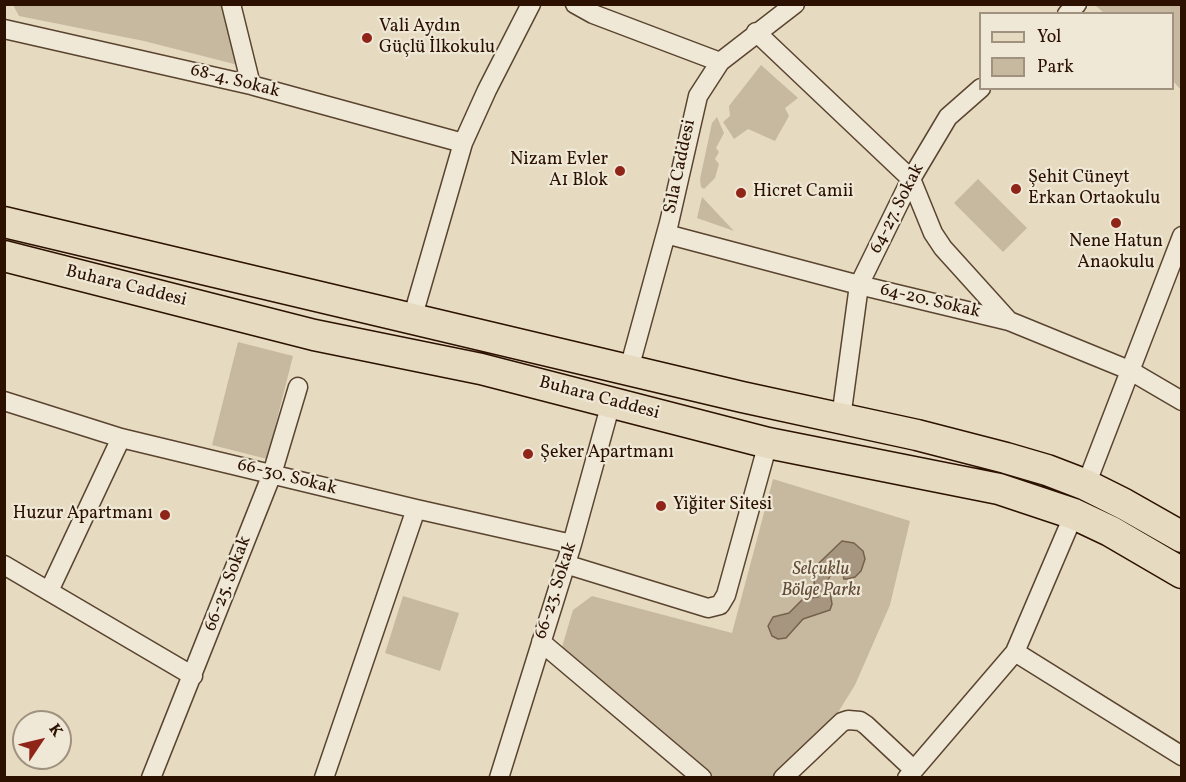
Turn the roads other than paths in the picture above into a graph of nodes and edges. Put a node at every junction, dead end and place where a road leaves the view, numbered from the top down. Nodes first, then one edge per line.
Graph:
1 (231, 4) edge
2 (531, 4) edge
3 (575, 4) edge
4 (795, 4) edge
5 (4, 28) edge
6 (756, 33) junction
7 (720, 62) junction
8 (251, 85) junction
9 (979, 90) edge
10 (463, 143) junction
11 (911, 178) junction
12 (4, 222) edge
13 (666, 234) junction
14 (1182, 236) edge
15 (4, 256) edge
16 (860, 285) junction
17 (412, 319) junction
18 (1009, 321) junction
19 (629, 369) junction
20 (1129, 370) junction
21 (298, 387) dead end
22 (1182, 401) edge
23 (4, 402) edge
24 (611, 403) junction
25 (841, 418) junction
26 (121, 438) junction
27 (768, 443) junction
28 (272, 474) junction
29 (1086, 485) junction
30 (416, 509) junction
31 (1074, 514) junction
32 (1182, 537) edge
33 (572, 544) junction
34 (565, 564) junction
35 (4, 565) edge
36 (1182, 573) edge
37 (49, 591) junction
38 (541, 642) junction
39 (1016, 652) junction
40 (193, 676) junction
41 (1182, 756) edge
42 (910, 773) edge
43 (151, 777) edge
44 (324, 777) edge
45 (499, 777) edge
46 (702, 777) edge
47 (783, 777) edge

1 - 8 street
2 - 10 street
3 - 7 street
4 - 6 street, Sıla Caddesi
5 - 8 street, 68-4. Sokak
6 - 7 street, Sıla Caddesi
6 - 11 street
7 - 13 street, Sıla Caddesi
8 - 10 street, 68-4. Sokak
9 - 11 street, 64-27. Sokak
10 - 17 street
11 - 16 street, 64-27. Sokak
11 - 18 street
12 - 17 main road, Buhara Caddesi
13 - 16 street, 64-20. Sokak
13 - 19 street, Sıla Caddesi
14 - 20 street
15 - 24 main road, Buhara Caddesi
16 - 18 street, 64-20. Sokak
16 - 25 street, 64-27. Sokak
17 - 19 main road, Buhara Caddesi
18 - 20 street, 64-20. Sokak
19 - 25 main road, Buhara Caddesi
20 - 22 street, 64-20. Sokak
20 - 29 street
21 - 28 street, 66-25. Sokak
23 - 26 street, 66-30. Sokak
24 - 27 main road, Buhara Caddesi
24 - 33 street, 66-23. Sokak
25 - 29 main road, Buhara Caddesi
26 - 28 street, 66-30. Sokak
26 - 37 street
27 - 31 main road, Buhara Caddesi
27 - 34 street
28 - 30 street, 66-30. Sokak
28 - 40 street, 66-25. Sokak
29 - 32 main road, Buhara Caddesi
30 - 33 street, 66-30. Sokak
30 - 44 street
31 - 36 main road, Buhara Caddesi
31 - 39 street
33 - 34 street, 66-23. Sokak
34 - 38 street, 66-23. Sokak
35 - 37 street
37 - 40 street
38 - 45 street, 66-23. Sokak
38 - 46 street
39 - 41 street
39 - 42 street
40 - 43 street, 66-25. Sokak
42 - 47 street

